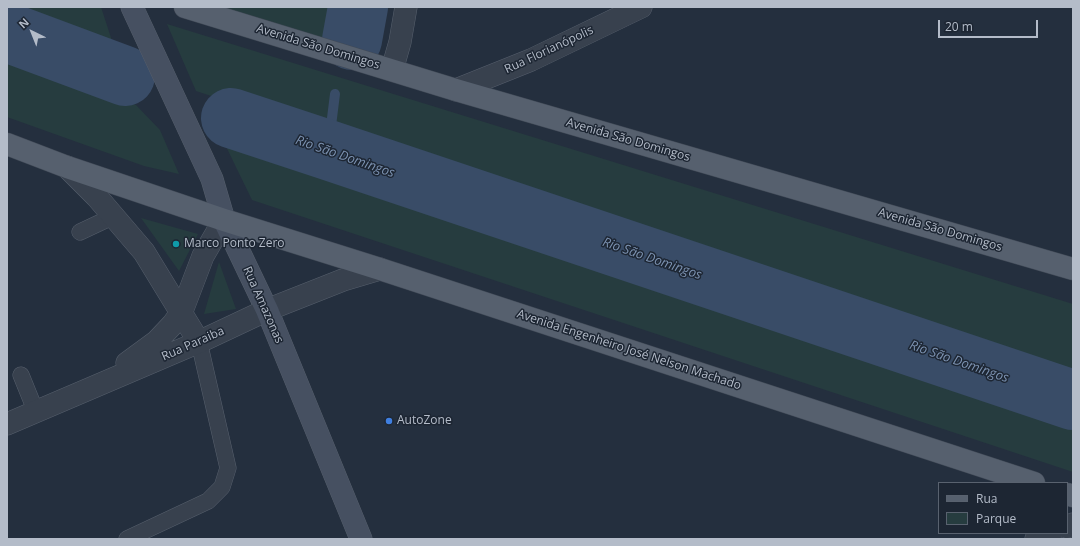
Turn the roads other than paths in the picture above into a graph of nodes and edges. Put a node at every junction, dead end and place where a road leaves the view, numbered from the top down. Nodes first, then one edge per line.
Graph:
1 (406, 7) edge
2 (641, 7) edge
3 (187, 8) edge
4 (136, 16) edge
5 (392, 70) junction
6 (456, 90) junction
7 (7, 144) edge
8 (67, 167) junction
9 (114, 216) junction
10 (224, 220) junction
11 (80, 232) dead end
12 (380, 269) junction
13 (1073, 269) edge
14 (268, 310) junction
15 (182, 311) junction
16 (199, 342) junction
17 (22, 375) dead end
18 (73, 396) junction
19 (36, 412) junction
20 (7, 424) edge
21 (1031, 482) edge
22 (1048, 534) edge
23 (127, 539) edge
24 (361, 539) edge
25 (1036, 539) edge

1 - 5 street
2 - 6 street, Rua Florianópolis
3 - 5 main road, Avenida São Domingos
4 - 10 street, Rua Amazonas
5 - 6 main road, Avenida São Domingos
6 - 13 main road, Avenida São Domingos
7 - 8 main road
8 - 9 street
8 - 10 main road
9 - 11 lane
9 - 15 street
10 - 12 main road, Avenida Engenheiro José Nelson Machado
10 - 14 street, Rua Amazonas
10 - 15 street
12 - 14 street, Rua Paraiba
12 - 21 main road, Avenida Engenheiro José Nelson Machado
14 - 16 street, Rua Paraiba
14 - 24 street, Rua Amazonas
15 - 16 street
15 - 18 street
16 - 18 street, Rua Paraiba
16 - 23 lane
17 - 19 lane
18 - 19 street, Rua Paraiba
19 - 20 street, Rua Paraiba
22 - 25 street

